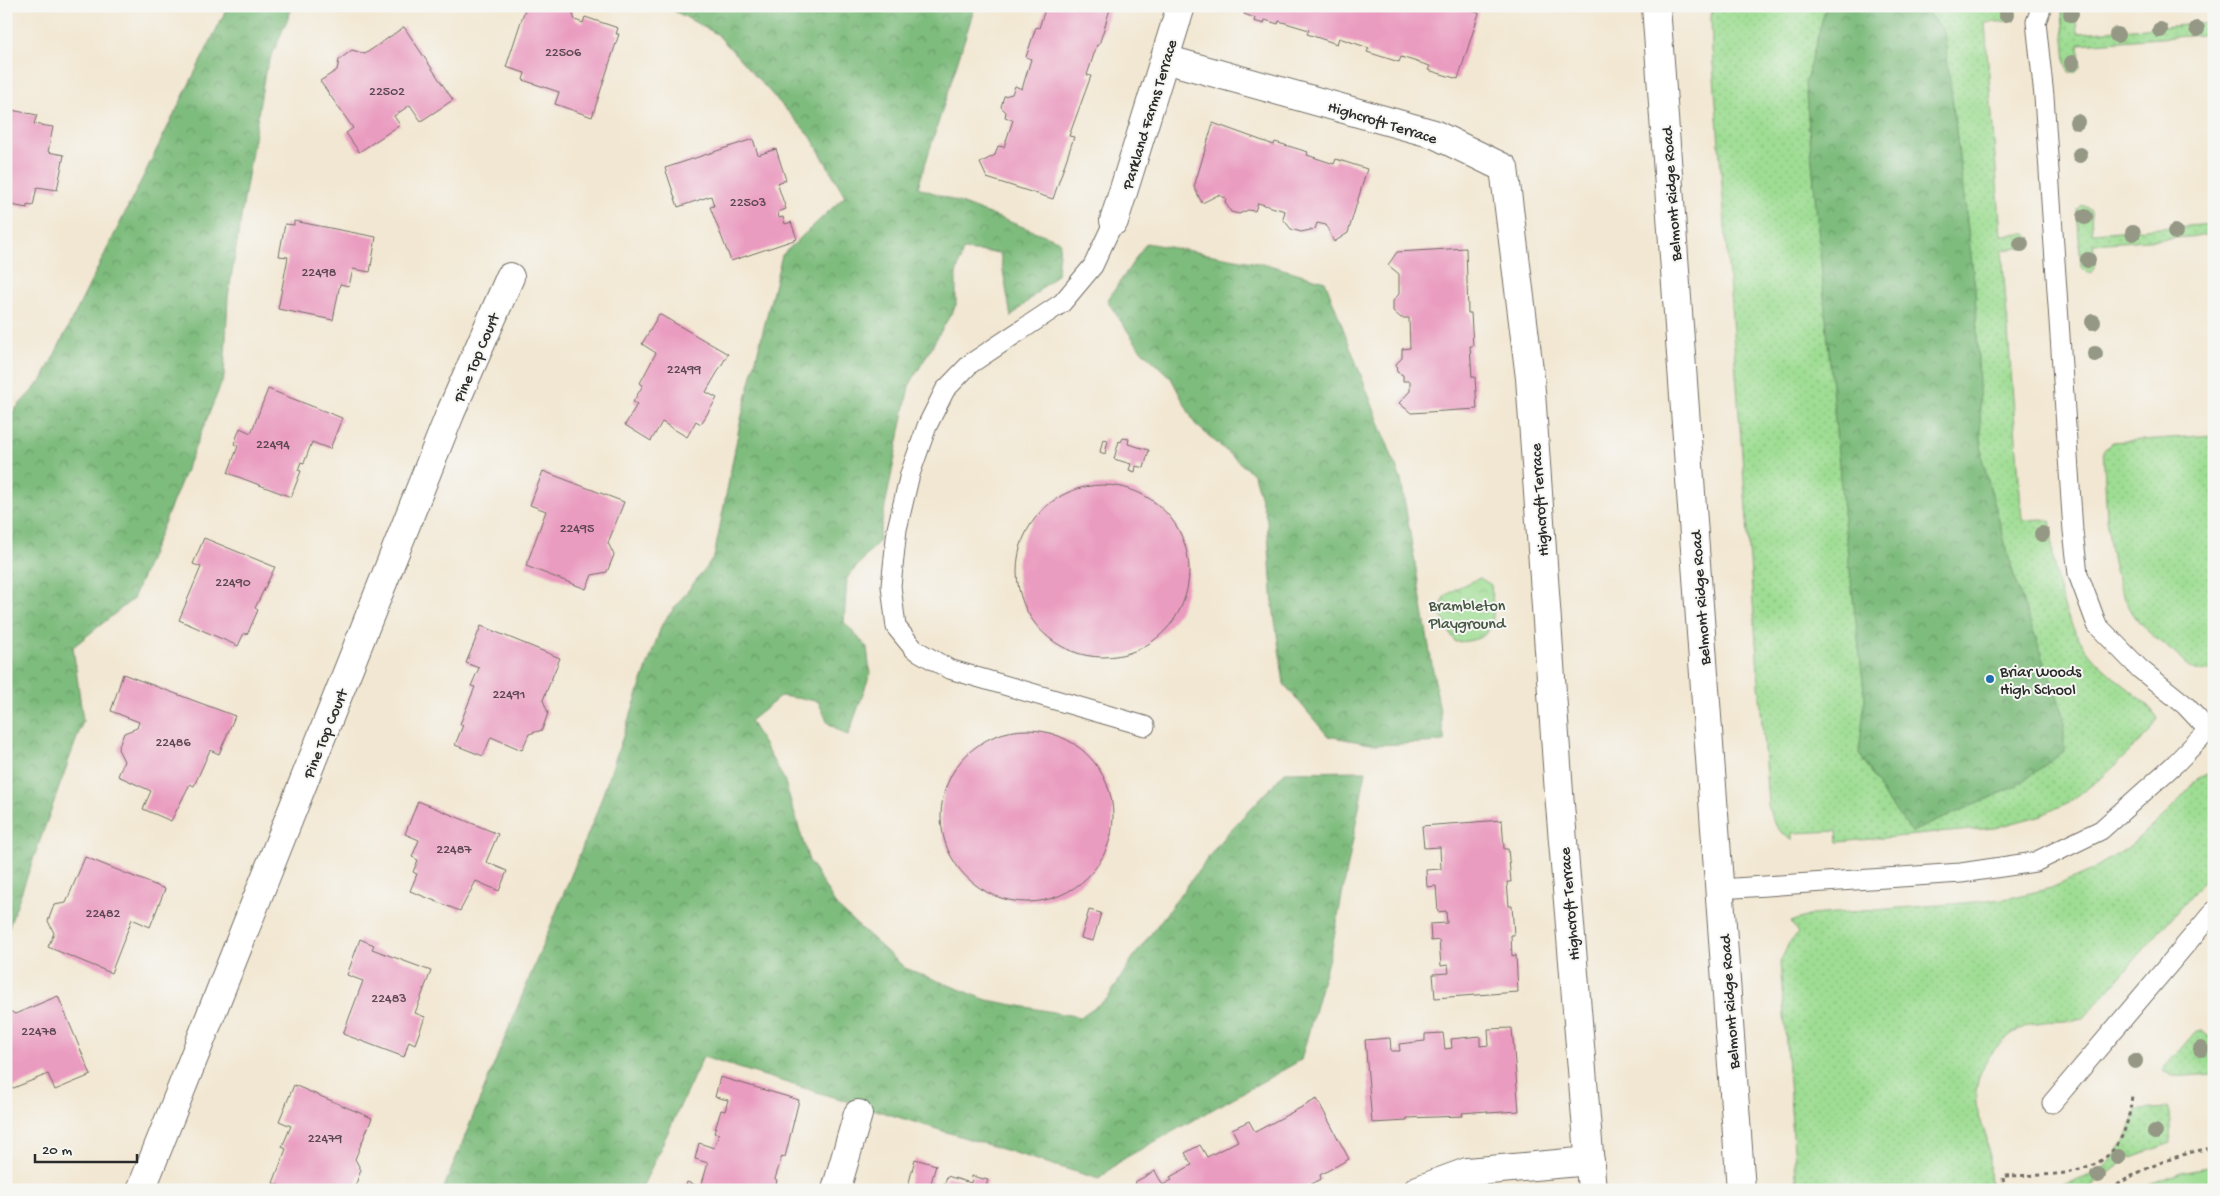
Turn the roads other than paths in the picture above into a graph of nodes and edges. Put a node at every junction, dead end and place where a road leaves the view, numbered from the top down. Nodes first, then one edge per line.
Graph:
1 (1181, 6) edge
2 (1656, 6) edge
3 (2042, 6) edge
4 (1166, 59) junction
5 (1114, 221) joint
6 (510, 277) dead end
7 (1145, 726) dead end
8 (2212, 730) edge
9 (1720, 889) junction
10 (2214, 911) edge
11 (2052, 1103) dead end
12 (858, 1114) dead end
13 (1590, 1161) junction
14 (141, 1190) edge
15 (836, 1190) edge
16 (1418, 1190) edge
17 (1592, 1190) edge
18 (1741, 1190) edge

1 - 4 street, Parkland Farms Terrace
2 - 9 street, Belmont Ridge Road
3 - 8 lane
4 - 5 street, Parkland Farms Terrace
4 - 13 street, Highcroft Terrace
5 - 7 lane
6 - 14 street, Pine Top Court
8 - 9 lane
9 - 18 street, Belmont Ridge Road
10 - 11 lane
12 - 15 street
13 - 16 street
13 - 17 street, Highcroft Terrace

